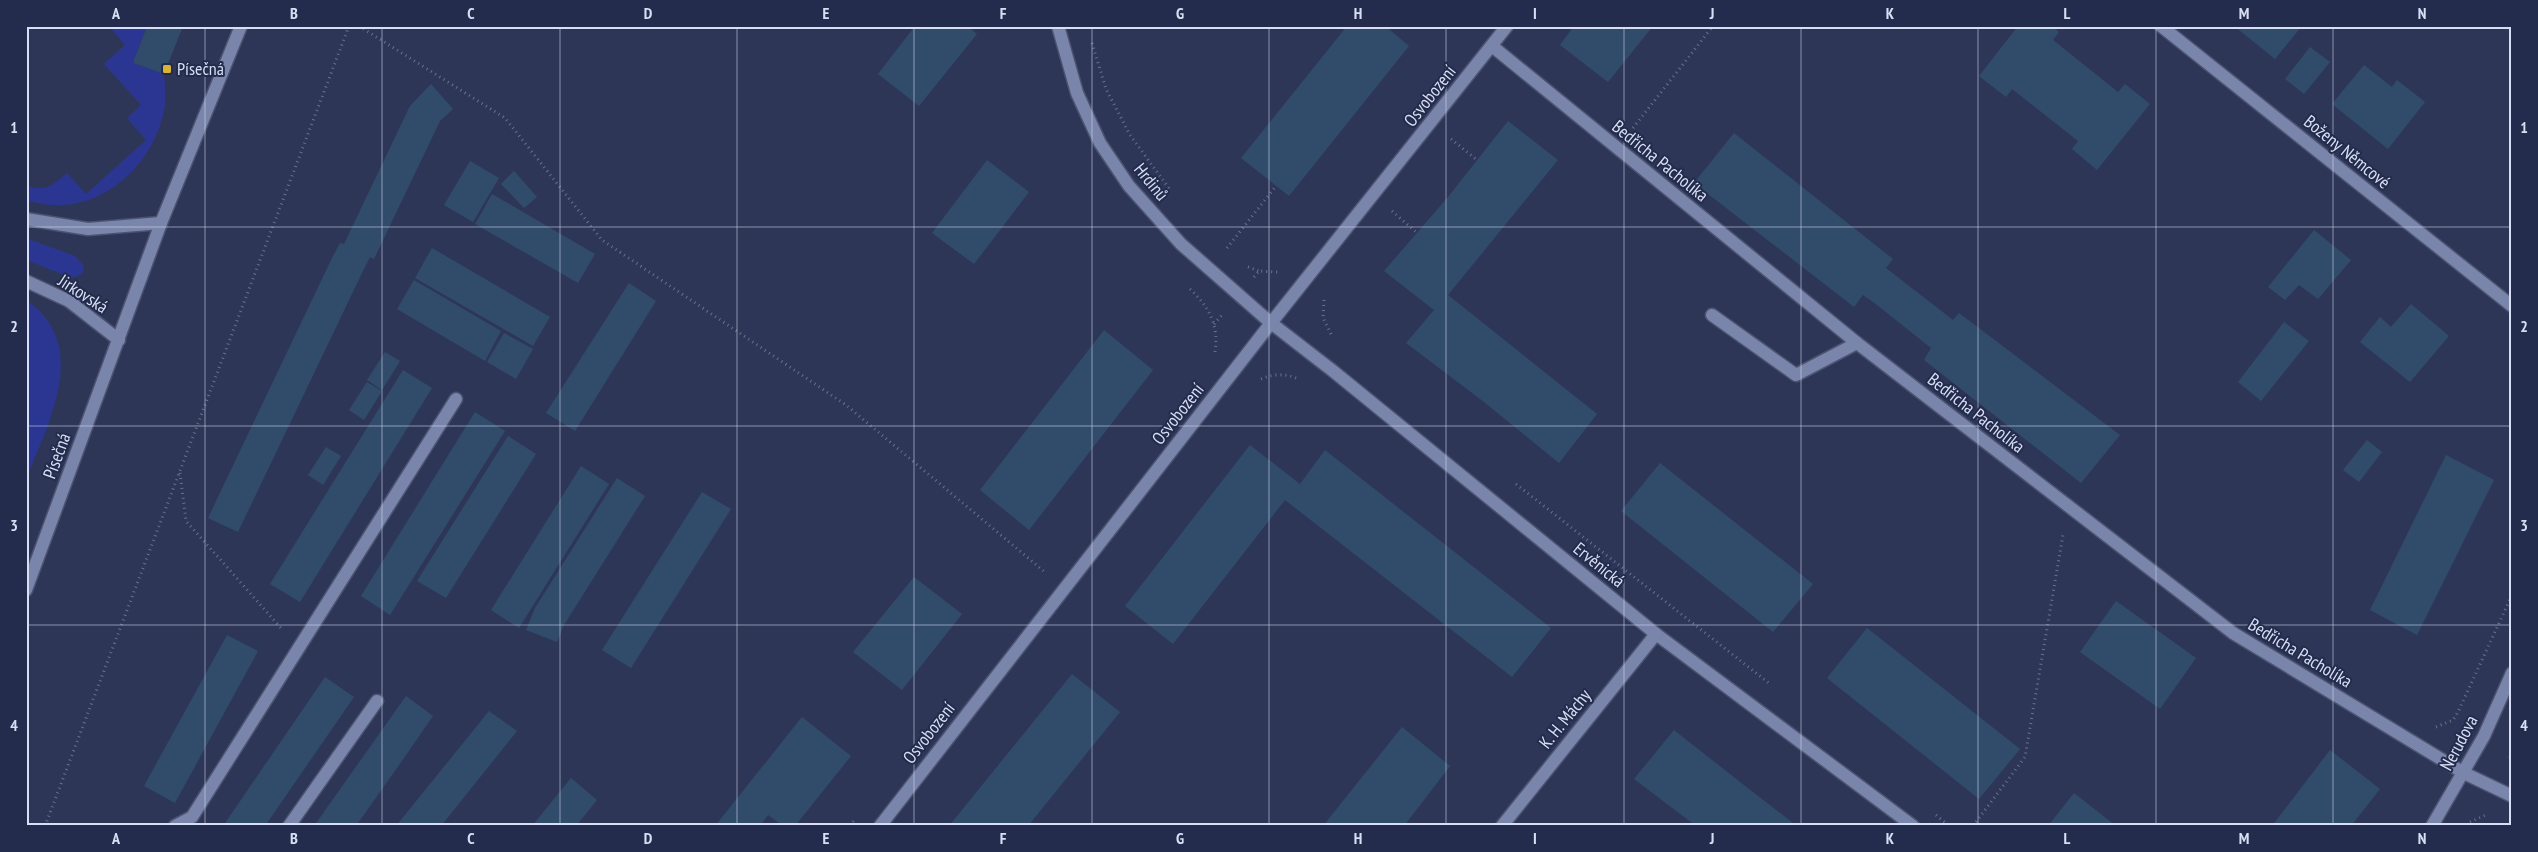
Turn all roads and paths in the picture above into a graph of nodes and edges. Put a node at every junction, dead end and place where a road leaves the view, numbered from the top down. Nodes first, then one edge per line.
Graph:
1 (241, 26) edge
2 (349, 26) edge
3 (359, 26) edge
4 (1058, 26) edge
5 (1508, 26) edge
6 (1713, 26) edge
7 (2161, 26) edge
8 (1089, 34) dead end
9 (1492, 46) junction
10 (1448, 137) dead end
11 (1617, 148) junction
12 (1477, 160) dead end
13 (1276, 186) dead end
14 (1175, 196) dead end
15 (1390, 209) dead end
16 (26, 219) edge
17 (161, 222) junction
18 (1417, 233) dead end
19 (1220, 242) dead end
20 (1226, 248) junction
21 (1232, 254) dead end
22 (1242, 262) dead end
23 (1259, 271) dead end
24 (26, 281) edge
25 (1185, 284) dead end
26 (2512, 306) edge
27 (1712, 315) dead end
28 (1271, 323) junction
29 (119, 340) junction
30 (1857, 343) junction
31 (1212, 360) dead end
32 (456, 399) dead end
33 (180, 471) junction
34 (1513, 481) dead end
35 (2068, 506) junction
36 (1053, 567) dead end
37 (1047, 574) junction
38 (1063, 588) junction
39 (26, 590) edge
40 (2512, 595) edge
41 (1656, 634) junction
42 (298, 647) junction
43 (2512, 673) edge
44 (1778, 690) dead end
45 (377, 701) dead end
46 (2428, 727) dead end
47 (2512, 747) edge
48 (2512, 764) edge
49 (2464, 773) junction
50 (2512, 796) edge
51 (2494, 813) dead end
52 (1934, 814) dead end
53 (856, 818) dead end
54 (46, 826) edge
55 (175, 826) edge
56 (288, 826) edge
57 (850, 826) edge
58 (880, 826) edge
59 (1502, 826) edge
60 (1913, 826) edge
61 (1949, 826) edge
62 (1973, 826) edge
63 (2432, 826) edge
64 (2467, 826) edge

1 - 17 street, Písečná
2 - 33 path
3 - 37 path
4 - 28 street, Hrdinů
5 - 9 street, Osvobození
6 - 11 path
7 - 26 street, Boženy Němcové
8 - 14 path
9 - 11 street, Bedřicha Pacholíka
9 - 28 street, Osvobození
10 - 12 path
11 - 30 street, Bedřicha Pacholíka
13 - 20 path
15 - 18 path
16 - 17 street
17 - 29 street, Písečná
19 - 20 path
20 - 21 path
22 - 23 path
24 - 29 street, Jirkovská
25 - 31 path
27 - 30 street
28 - 38 street, Osvobození
28 - 41 street, Ervěnická
29 - 39 street, Písečná
30 - 35 street, Bedřicha Pacholíka
32 - 42 street
33 - 42 path
33 - 54 path
34 - 44 path
35 - 49 street, Bedřicha Pacholíka
35 - 62 path
36 - 37 path
37 - 38 path
38 - 58 street, Osvobození
40 - 46 path
41 - 59 street, K. H. Máchy
41 - 60 street, Ervěnická
42 - 55 street
43 - 49 street, Nerudova
45 - 56 street
47 - 48 path
49 - 50 street, Bedřicha Pacholíka
49 - 63 street, Nerudova
51 - 64 path
52 - 61 path
53 - 57 path

